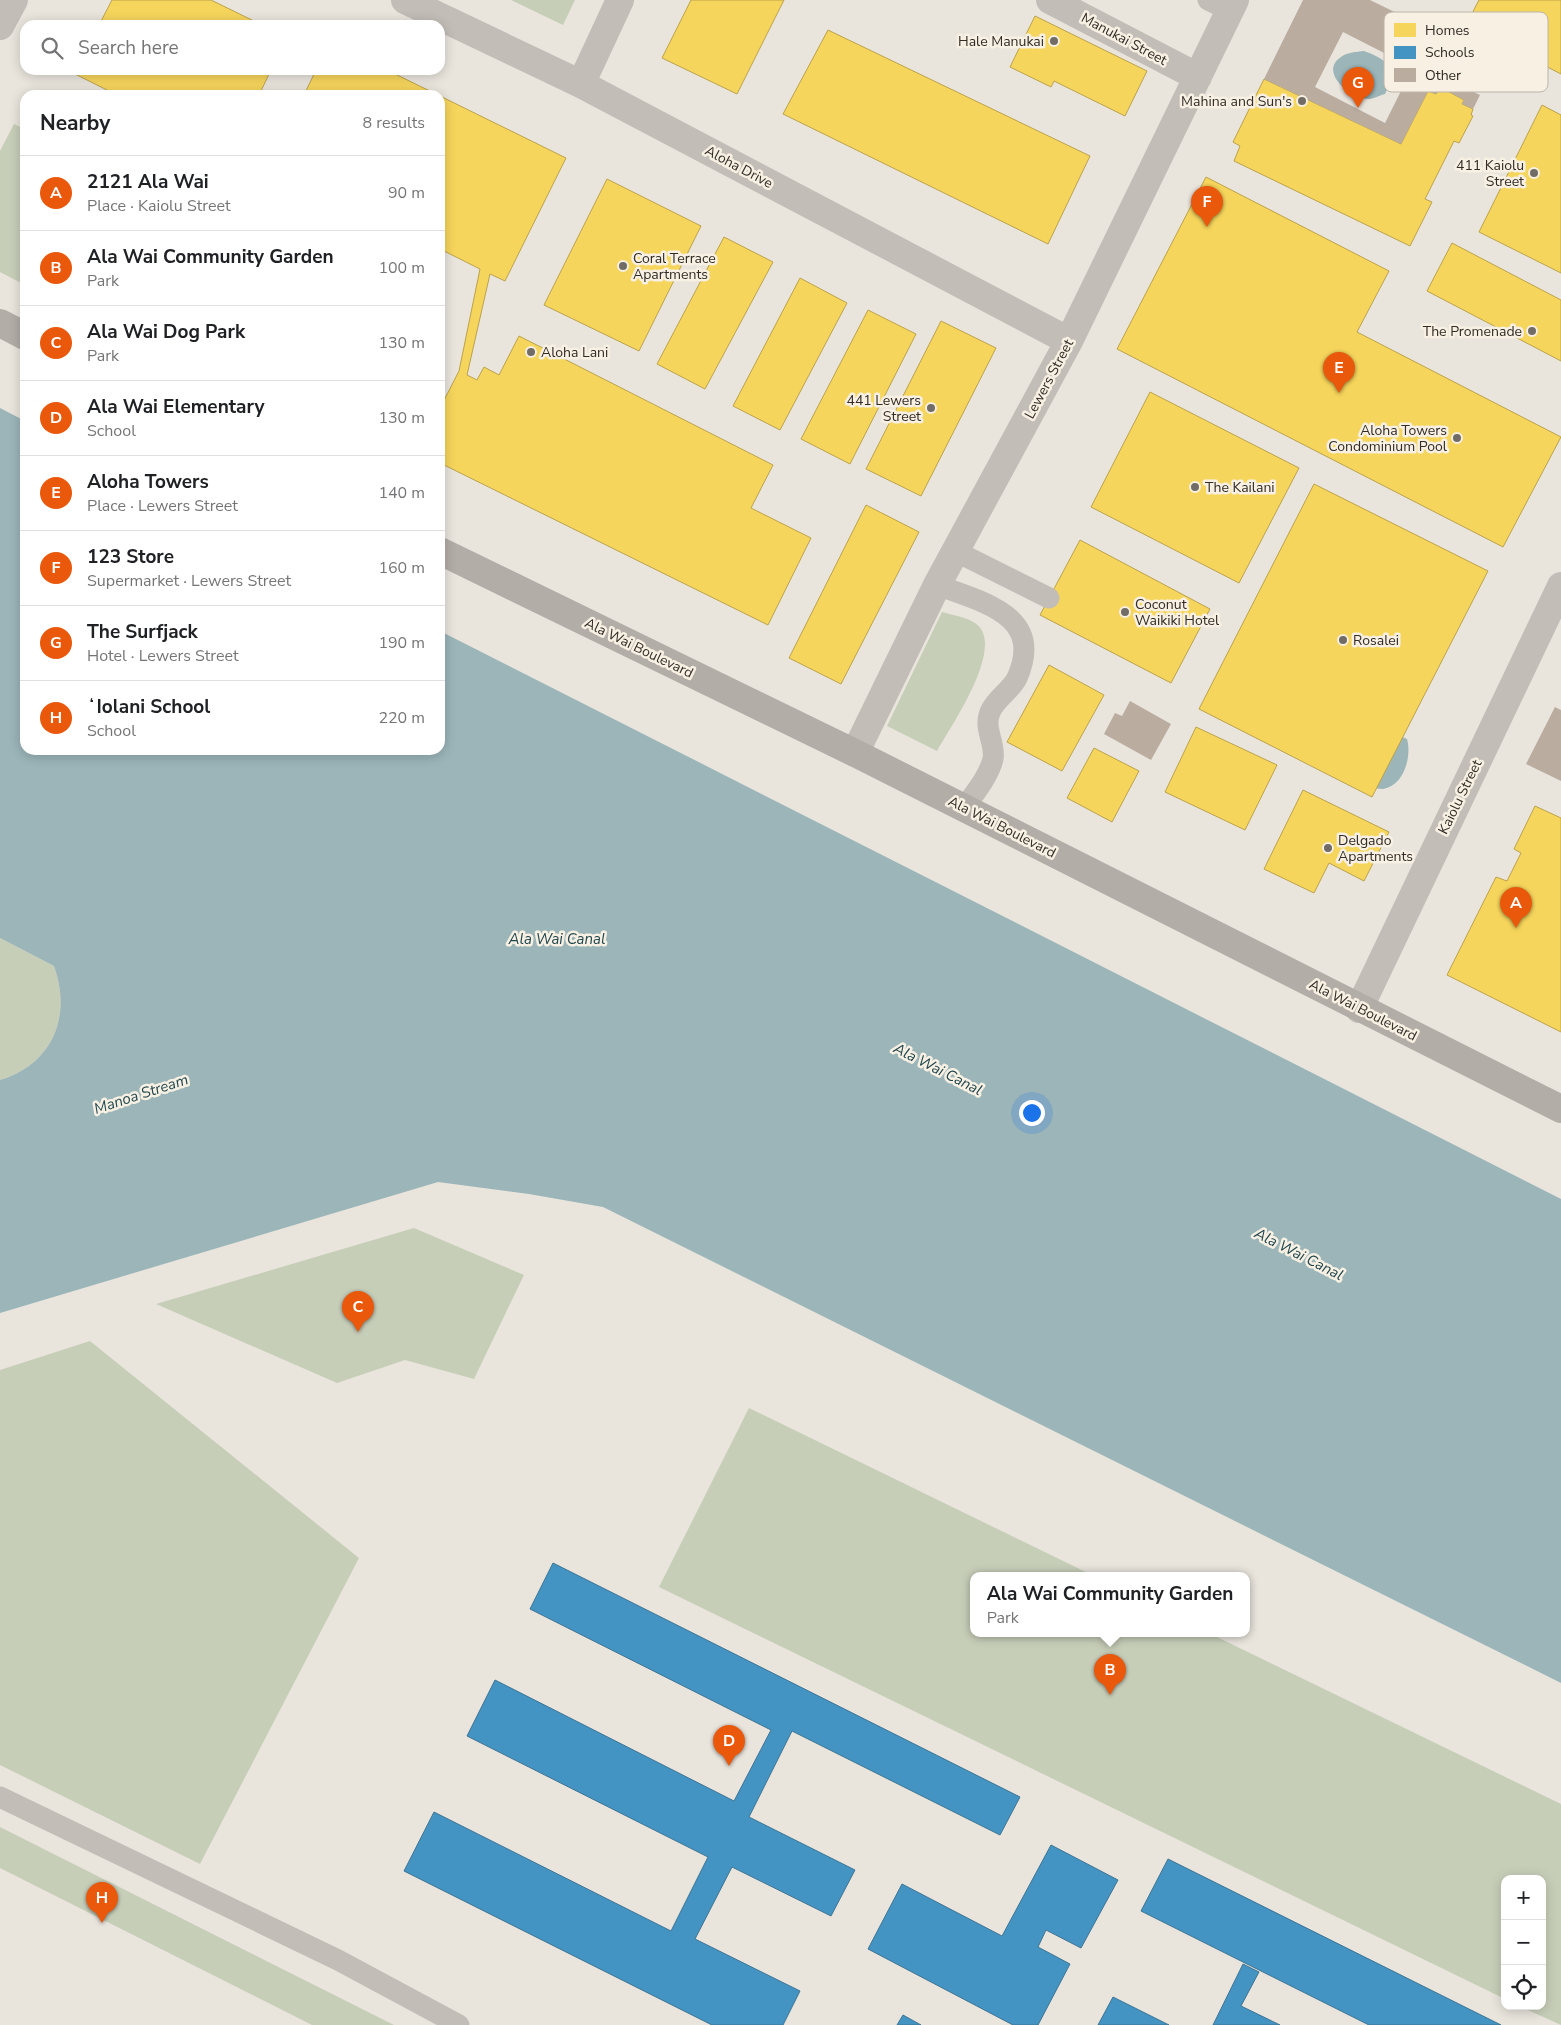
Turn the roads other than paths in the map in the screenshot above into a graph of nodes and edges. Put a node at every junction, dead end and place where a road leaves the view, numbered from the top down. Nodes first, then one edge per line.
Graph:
1 (14, 0) edge
2 (405, 0) edge
3 (620, 0) edge
4 (1050, 0) edge
5 (1224, 3) edge
6 (0, 26) edge
7 (1198, 77) junction
8 (581, 84) junction
9 (0, 323) edge
10 (20, 333) edge
11 (1069, 341) junction
12 (957, 552) junction
13 (445, 553) edge
14 (938, 585) junction
15 (1561, 586) edge
16 (1049, 598) dead end
17 (855, 753) junction
18 (964, 808) junction
19 (1359, 1009) junction
20 (1561, 1110) edge
21 (0, 1798) edge
22 (459, 2025) edge

1 - 6 street
2 - 8 street, Aloha Drive
3 - 8 street
4 - 7 street, Manukai Street
5 - 7 street, Lewers Street
7 - 11 street, Lewers Street
8 - 11 street, Aloha Drive
9 - 10 main road
11 - 12 street, Lewers Street
12 - 14 street, Lewers Street
12 - 16 lane
13 - 17 main road, Ala Wai Boulevard
14 - 17 street, Lewers Street
14 - 18 lane
15 - 19 street, Kaiolu Street
17 - 18 main road, Ala Wai Boulevard
18 - 19 main road, Ala Wai Boulevard
19 - 20 main road, Ala Wai Boulevard
21 - 22 lane

